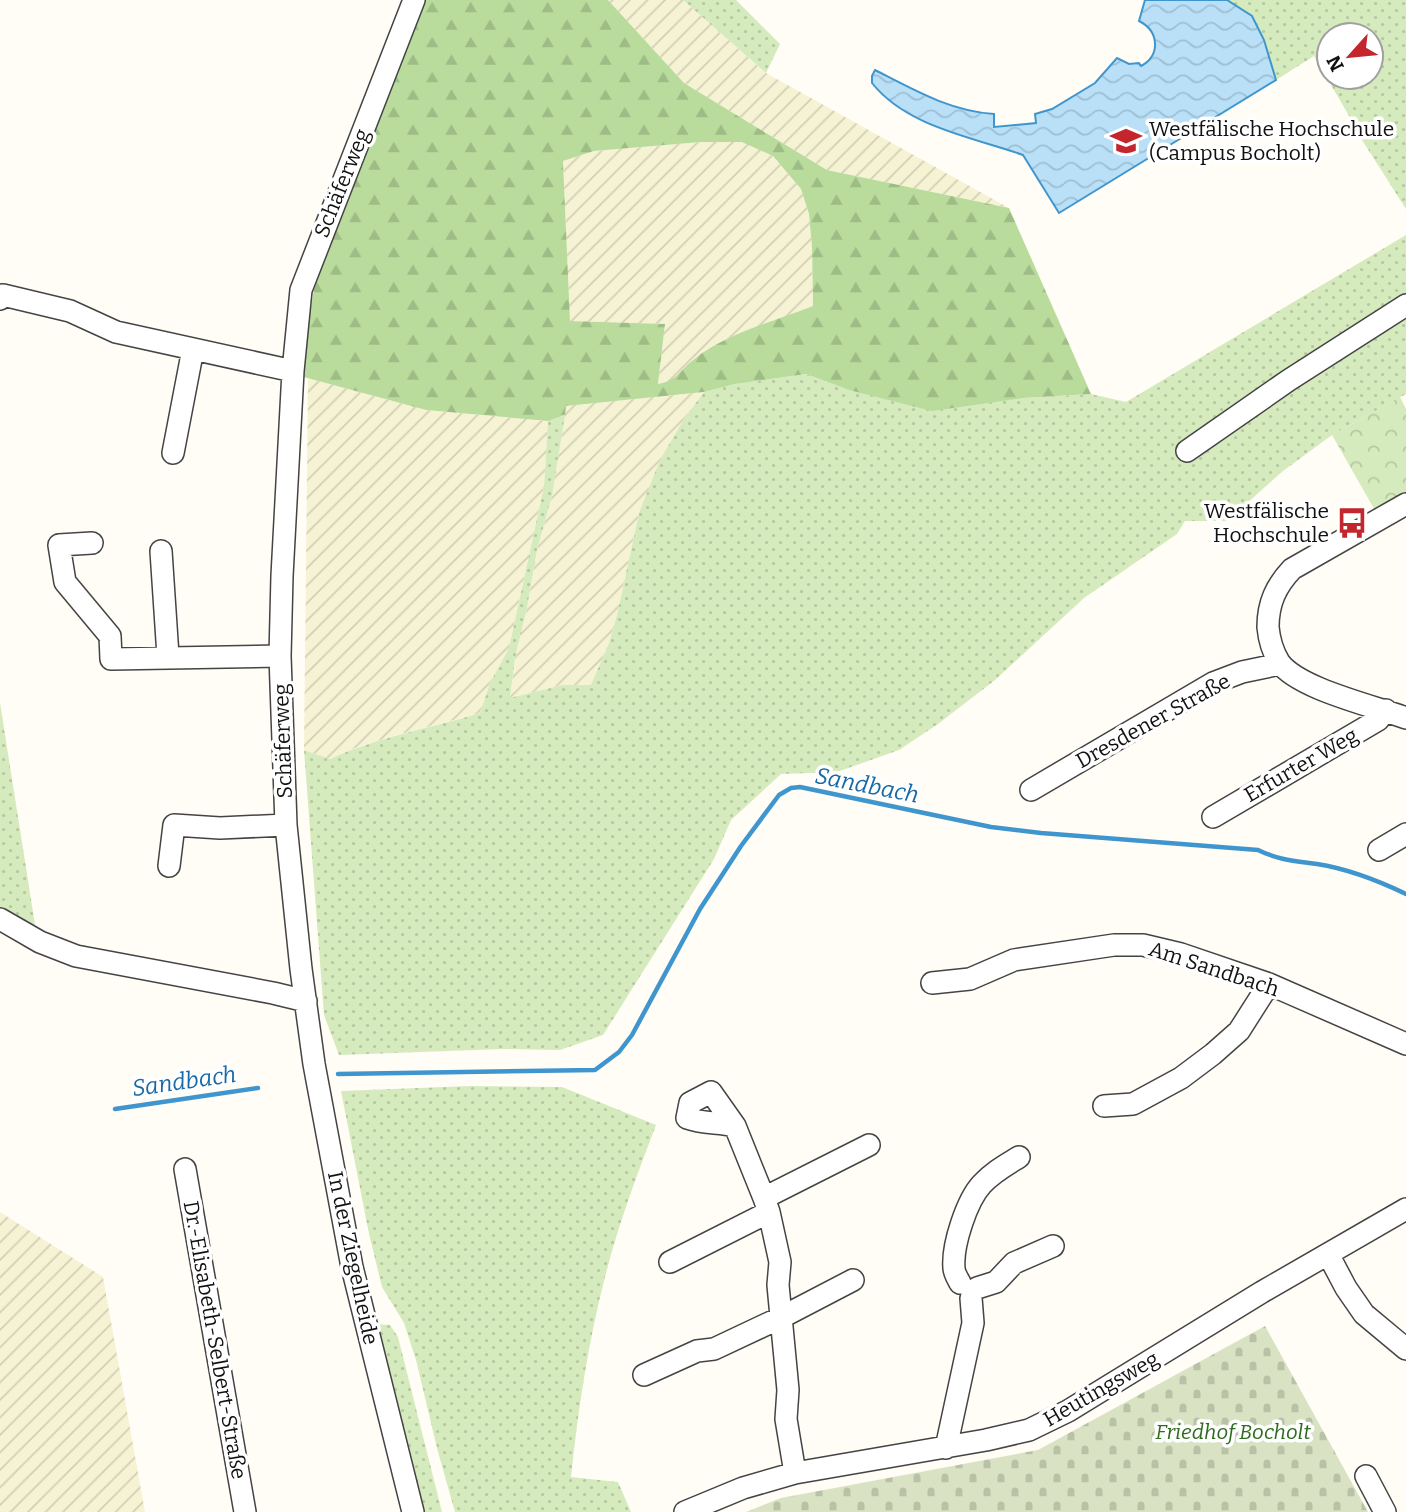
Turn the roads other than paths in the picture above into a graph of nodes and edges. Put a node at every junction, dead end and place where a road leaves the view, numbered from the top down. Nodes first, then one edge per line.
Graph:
1 (414, 0) edge
2 (0, 299) edge
3 (1406, 305) edge
4 (193, 349) junction
5 (293, 371) junction
6 (1187, 452) dead end
7 (173, 453) dead end
8 (1406, 504) edge
9 (92, 543) dead end
10 (161, 551) dead end
11 (168, 656) junction
12 (280, 656) junction
13 (1280, 664) junction
14 (1396, 714) edge
15 (1031, 790) dead end
16 (1213, 817) dead end
17 (286, 825) junction
18 (1406, 834) edge
19 (1378, 850) dead end
20 (169, 866) dead end
21 (0, 919) edge
22 (300, 970) joint
23 (932, 983) dead end
24 (1269, 984) junction
25 (306, 1001) junction
26 (1406, 1044) edge
27 (1104, 1107) dead end
28 (735, 1126) dead end
29 (869, 1145) dead end
30 (1019, 1157) dead end
31 (185, 1169) dead end
32 (766, 1205) junction
33 (1406, 1209) edge
34 (1054, 1246) dead end
35 (1328, 1254) junction
36 (670, 1262) dead end
37 (853, 1280) dead end
38 (969, 1290) junction
39 (782, 1317) junction
40 (1406, 1349) edge
41 (644, 1375) dead end
42 (946, 1448) junction
43 (795, 1473) junction
44 (1366, 1476) dead end
45 (245, 1512) edge
46 (413, 1512) edge
47 (685, 1512) edge
48 (1385, 1512) edge

1 - 5 street, Schäferweg
2 - 4 street
3 - 6 street
4 - 5 street
4 - 7 street
5 - 12 street, Schäferweg
8 - 13 street
9 - 11 street, Schäferweg
10 - 11 street
11 - 12 street, Schäferweg
12 - 17 street, Schäferweg
13 - 14 street
13 - 15 street, Dresdener Straße
14 - 16 street, Erfurter Weg
17 - 20 street, Schäferweg
17 - 22 street, Schäferweg
18 - 19 street
21 - 25 street
22 - 25 street, In der Ziegelheide
23 - 24 street, Am Sandbach
24 - 26 street, Am Sandbach
24 - 27 street
25 - 46 street, In der Ziegelheide
28 - 32 street
29 - 32 street
30 - 38 street
31 - 45 street, Dr.-Elisabeth-Selbert-Straße
32 - 36 street
32 - 39 street
33 - 35 street, Heutingsweg
34 - 38 street
35 - 40 street
35 - 42 street, Heutingsweg
37 - 39 street
38 - 42 street
39 - 41 street
39 - 43 street
42 - 43 street, Heutingsweg
43 - 47 street, Heutingsweg
44 - 48 street

